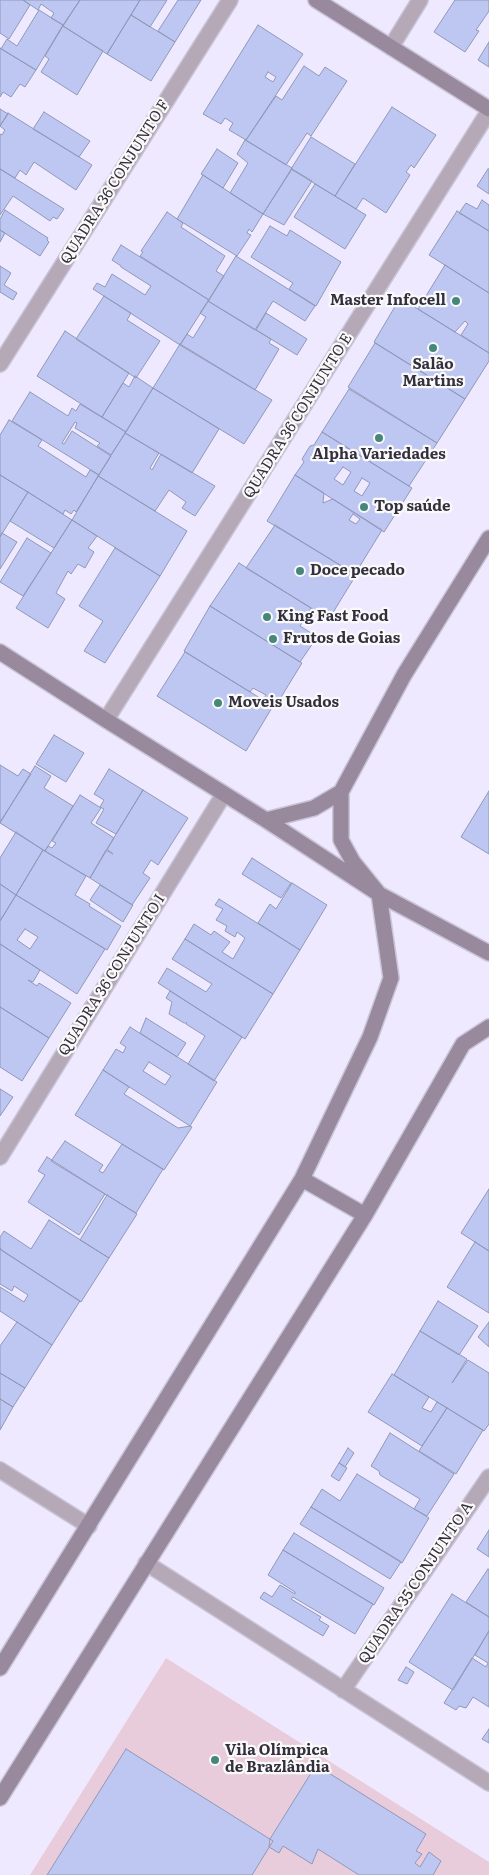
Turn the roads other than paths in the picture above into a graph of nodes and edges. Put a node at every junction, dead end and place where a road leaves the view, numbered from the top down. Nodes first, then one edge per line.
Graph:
1 (230, 0) edge
2 (316, 0) edge
3 (420, 0) edge
4 (391, 47) junction
5 (489, 110) edge
6 (0, 364) edge
7 (489, 538) edge
8 (2, 657) edge
9 (106, 720) junction
10 (341, 792) junction
11 (224, 794) junction
12 (266, 820) junction
13 (378, 894) junction
14 (489, 953) edge
15 (489, 1026) edge
16 (0, 1156) edge
17 (302, 1179) junction
18 (365, 1215) junction
19 (0, 1470) edge
20 (489, 1477) edge
21 (89, 1526) junction
22 (146, 1563) junction
23 (0, 1668) edge
24 (343, 1690) junction
25 (489, 1783) edge
26 (0, 1798) edge

1 - 6 street, QUADRA 36 CONJUNTO F
2 - 4 street
3 - 4 street
4 - 5 street
5 - 9 street, QUADRA 36 CONJUNTO E
7 - 10 street
8 - 9 street
9 - 11 street
10 - 12 street
10 - 13 street
11 - 12 street
11 - 16 street, QUADRA 36 CONJUNTO I
12 - 13 street
13 - 14 street
13 - 17 street
15 - 18 street
17 - 18 street
17 - 21 street
18 - 22 street
19 - 21 street
20 - 24 street, QUADRA 35 CONJUNTO A
21 - 23 street
22 - 24 street
22 - 26 street
24 - 25 street

